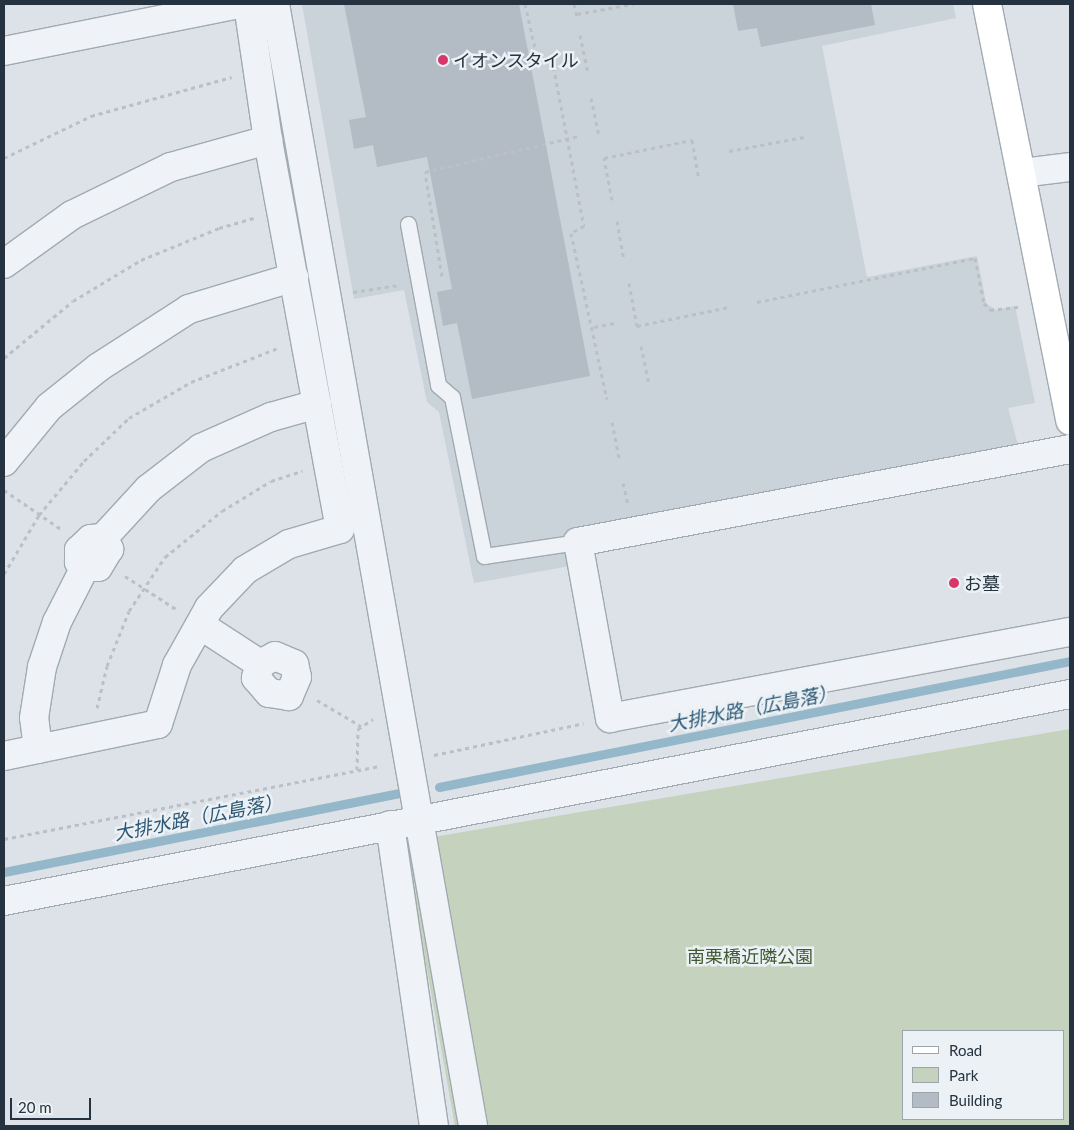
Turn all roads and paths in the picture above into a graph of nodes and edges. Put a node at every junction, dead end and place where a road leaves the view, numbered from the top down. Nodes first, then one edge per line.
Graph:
1 (240, 4) edge
2 (248, 4) edge
3 (275, 4) edge
4 (526, 4) edge
5 (574, 4) edge
6 (634, 4) edge
7 (987, 4) edge
8 (580, 35) dead end
9 (4, 51) edge
10 (588, 74) dead end
11 (237, 76) dead end
12 (591, 98) dead end
13 (578, 136) dead end
14 (599, 136) dead end
15 (804, 137) dead end
16 (566, 139) junction
17 (268, 140) junction
18 (729, 151) dead end
19 (700, 155) dead end
20 (695, 156) junction
21 (4, 158) edge
22 (1070, 167) edge
23 (1022, 173) junction
24 (699, 179) dead end
25 (612, 200) dead end
26 (261, 216) dead end
27 (617, 220) dead end
28 (408, 224) dead end
29 (624, 260) dead end
30 (4, 264) edge
31 (442, 276) dead end
32 (294, 277) junction
33 (401, 284) dead end
34 (629, 284) dead end
35 (328, 297) junction
36 (757, 302) dead end
37 (1026, 306) dead end
38 (729, 307) dead end
39 (615, 323) dead end
40 (594, 327) junction
41 (305, 340) junction
42 (641, 346) dead end
43 (4, 358) edge
44 (649, 384) dead end
45 (608, 398) dead end
46 (317, 404) junction
47 (1070, 421) edge
48 (612, 422) dead end
49 (1070, 449) edge
50 (619, 460) dead end
51 (4, 462) edge
52 (306, 470) dead end
53 (4, 490) edge
54 (39, 514) junction
55 (578, 542) junction
56 (94, 553) junction
57 (4, 574) edge
58 (142, 587) junction
59 (200, 625) junction
60 (1070, 632) edge
61 (292, 686) joint
62 (1070, 694) edge
63 (403, 713) junction
64 (610, 718) junction
65 (362, 726) junction
66 (90, 738) junction
67 (38, 749) junction
68 (4, 756) edge
69 (411, 760) junction
70 (357, 770) junction
71 (421, 819) junction
72 (390, 826) junction
73 (4, 839) edge
74 (4, 901) edge
75 (434, 1126) edge
76 (473, 1126) edge

1 - 9 street
2 - 17 street
3 - 35 street
4 - 16 path
5 - 6 path
7 - 23 street
8 - 10 path
11 - 21 path
12 - 14 path
13 - 16 path
15 - 18 path
16 - 31 path
16 - 40 path
17 - 30 street
17 - 32 street
19 - 20 path
20 - 24 path
20 - 25 path
22 - 23 street
23 - 47 street
26 - 43 path
27 - 29 path
28 - 55 lane
32 - 41 street
32 - 51 street
33 - 35 path
34 - 38 path
35 - 63 street
36 - 37 path
39 - 40 path
40 - 45 path
41 - 46 street
41 - 54 path
42 - 44 path
46 - 56 street
46 - 59 street
48 - 50 path
49 - 55 street
52 - 58 path
53 - 54 path
54 - 56 path
54 - 57 path
55 - 64 street
56 - 58 path
56 - 67 street
58 - 59 path
58 - 66 path
59 - 61 street
59 - 66 street
60 - 64 street
61 - 65 path
62 - 71 street
63 - 65 path
63 - 69 street
64 - 69 path
65 - 70 path
66 - 67 street
67 - 68 street
69 - 70 path
69 - 71 street
70 - 73 path
71 - 72 street
71 - 76 street
72 - 74 street
72 - 75 street

